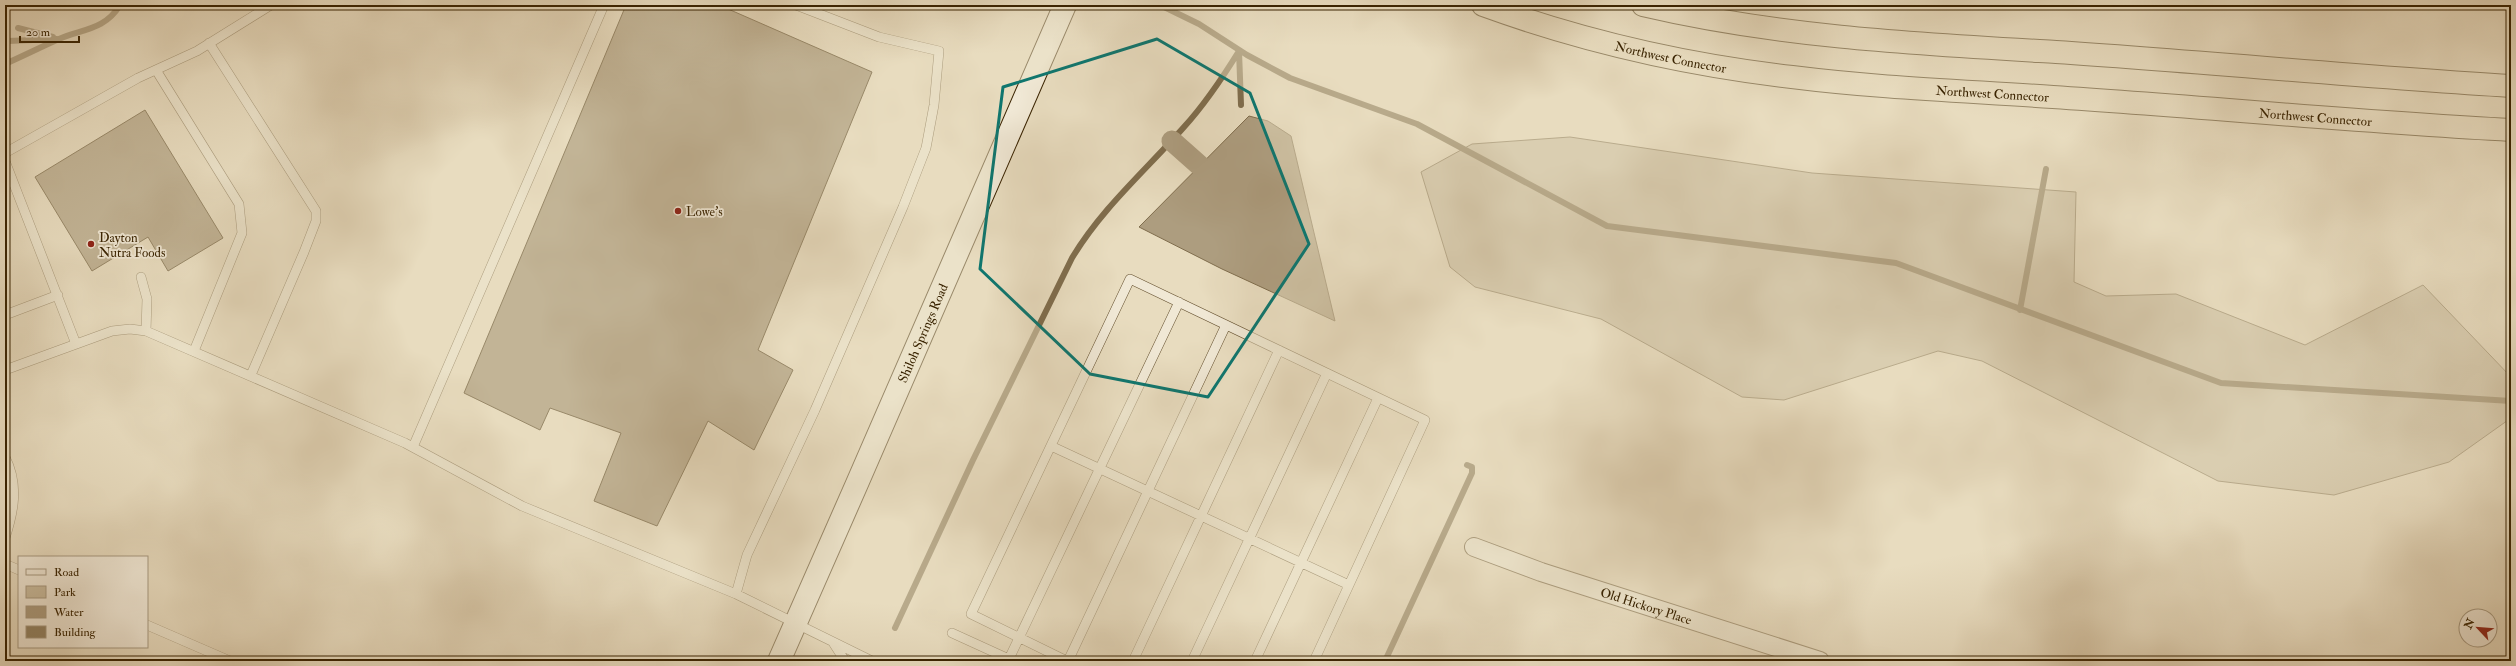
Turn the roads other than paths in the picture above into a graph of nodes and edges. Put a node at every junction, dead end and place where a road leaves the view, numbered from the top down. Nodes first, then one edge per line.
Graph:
1 (271, 5) edge
2 (604, 5) edge
3 (796, 5) edge
4 (1065, 5) edge
5 (1483, 5) edge
6 (1643, 5) edge
7 (209, 43) junction
8 (156, 70) junction
9 (2511, 86) edge
10 (2511, 130) edge
11 (5, 153) edge
12 (5, 161) edge
13 (141, 278) dead end
14 (58, 295) junction
15 (1179, 302) junction
16 (5, 315) edge
17 (1226, 325) junction
18 (146, 331) junction
19 (76, 344) junction
20 (1279, 350) junction
21 (194, 352) junction
22 (5, 370) edge
23 (1327, 373) junction
24 (250, 375) junction
25 (1378, 398) junction
26 (1051, 446) junction
27 (413, 447) junction
28 (6, 464) edge
29 (1099, 468) junction
30 (1148, 491) junction
31 (1201, 516) junction
32 (5, 538) edge
33 (1250, 538) junction
34 (1474, 547) dead end
35 (1302, 563) junction
36 (5, 564) edge
37 (18, 570) edge
38 (1349, 585) junction
39 (736, 594) junction
40 (796, 624) junction
41 (148, 625) edge
42 (952, 633) dead end
43 (1020, 638) junction
44 (833, 643) junction
45 (1008, 660) edge
46 (1811, 660) edge
47 (230, 661) edge
48 (779, 661) edge
49 (845, 661) edge
50 (872, 661) edge
51 (1068, 661) edge
52 (1133, 661) edge
53 (1192, 661) edge
54 (1255, 661) edge
55 (1314, 661) edge

1 - 7 lane
2 - 27 lane
3 - 39 lane
4 - 40 street, Shiloh Springs Road
5 - 10 highway, Northwest Connector
6 - 9 highway
7 - 8 lane
7 - 24 lane
8 - 11 lane
8 - 21 lane
12 - 14 lane
13 - 18 lane
14 - 16 lane
14 - 19 lane
15 - 17 lane
15 - 26 lane
15 - 29 lane
17 - 20 lane
17 - 30 lane
18 - 19 lane
18 - 21 lane
19 - 22 lane
20 - 23 lane
20 - 31 lane
21 - 24 lane
23 - 25 lane
23 - 33 lane
24 - 27 lane
25 - 35 lane
25 - 38 lane
26 - 29 lane
26 - 43 lane
27 - 39 lane
28 - 32 lane
29 - 30 lane
29 - 43 lane
30 - 31 lane
30 - 51 lane
31 - 33 lane
31 - 52 lane
33 - 35 lane
33 - 53 lane
34 - 46 street, Old Hickory Place
35 - 38 lane
35 - 54 lane
36 - 37 lane
38 - 55 lane
39 - 40 lane
40 - 44 lane
40 - 48 street, Shiloh Springs Road
41 - 47 lane
42 - 45 lane
43 - 45 lane
43 - 51 lane
44 - 49 lane
44 - 50 lane

